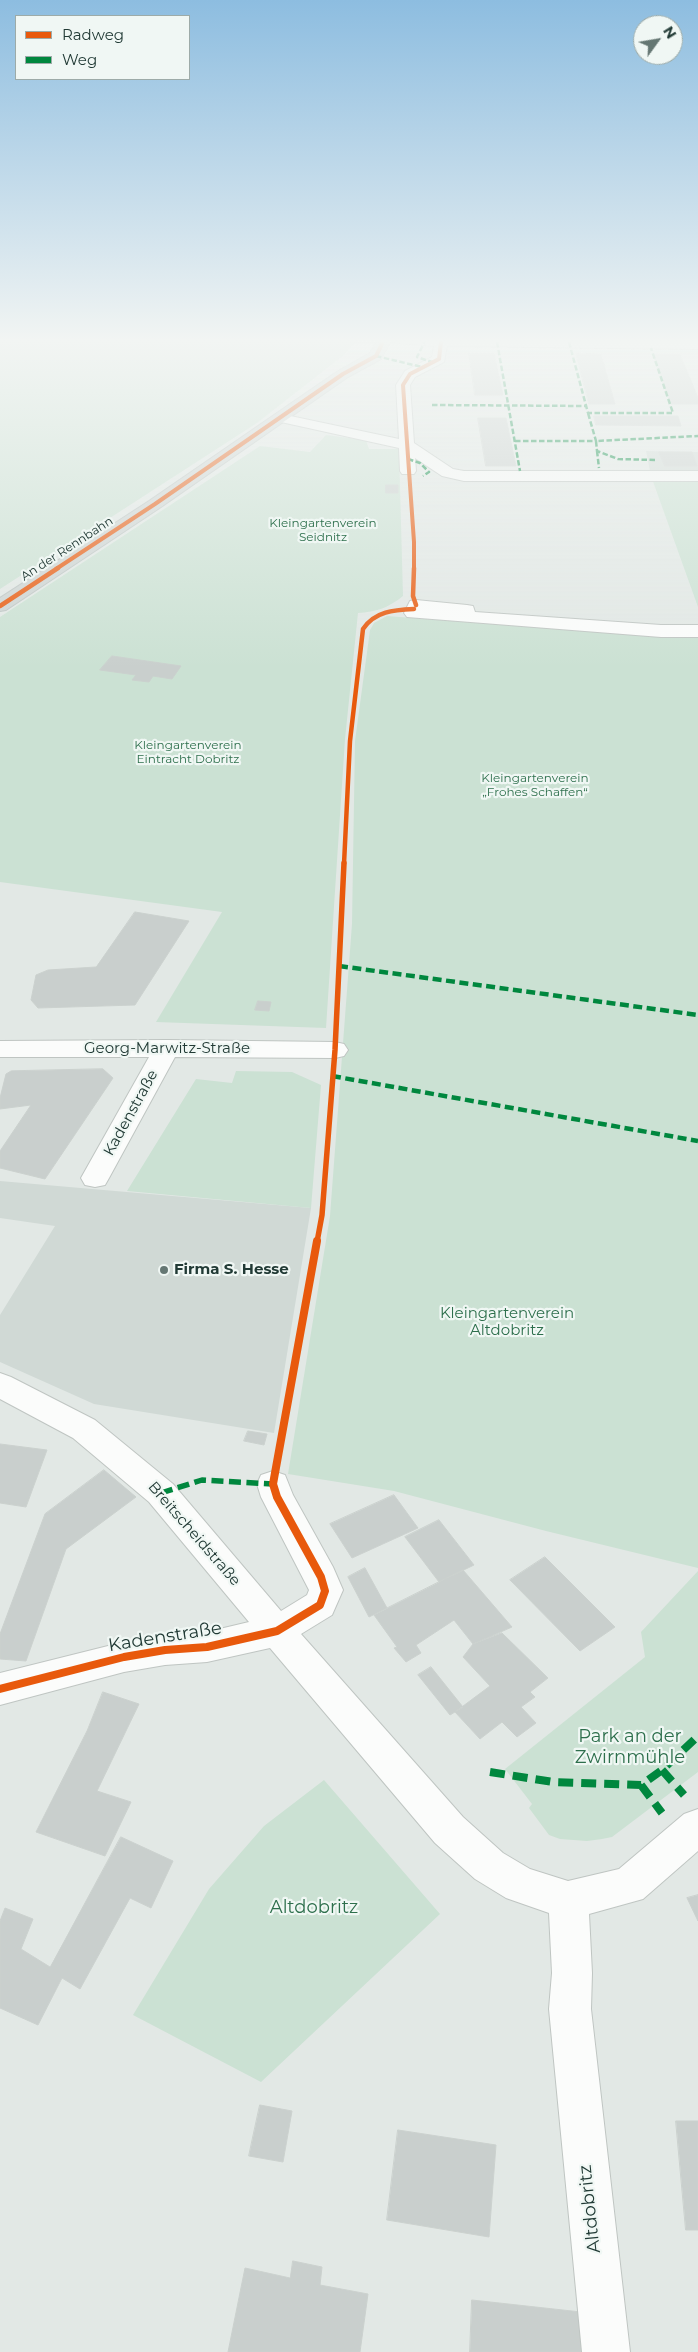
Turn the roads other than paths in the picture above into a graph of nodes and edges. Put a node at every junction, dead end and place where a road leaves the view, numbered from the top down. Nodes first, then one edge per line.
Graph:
1 (236, 449) edge
2 (407, 449) edge
3 (412, 449) edge
4 (571, 468) dead end
5 (698, 469) edge
6 (408, 471) dead end
7 (698, 476) edge
8 (0, 606) edge
9 (465, 615) dead end
10 (698, 631) edge
11 (167, 1048) junction
12 (0, 1049) edge
13 (335, 1050) dead end
14 (95, 1178) dead end
15 (0, 1385) edge
16 (274, 1484) dead end
17 (277, 1631) junction
18 (0, 1689) edge
19 (698, 1827) edge
20 (568, 1900) junction
21 (606, 2352) edge

1 - 8 main road, An der Rennbahn
2 - 6 street
3 - 7 street
4 - 5 street
9 - 10 street
11 - 12 street, Georg-Marwitz-Straße
11 - 13 street, Georg-Marwitz-Straße
11 - 14 street, Kadenstraße
15 - 17 street, Breitscheidstraße
16 - 17 street, Kadenstraße
17 - 18 street, Kadenstraße
17 - 20 street
19 - 20 street
20 - 21 street, Altdobritz

